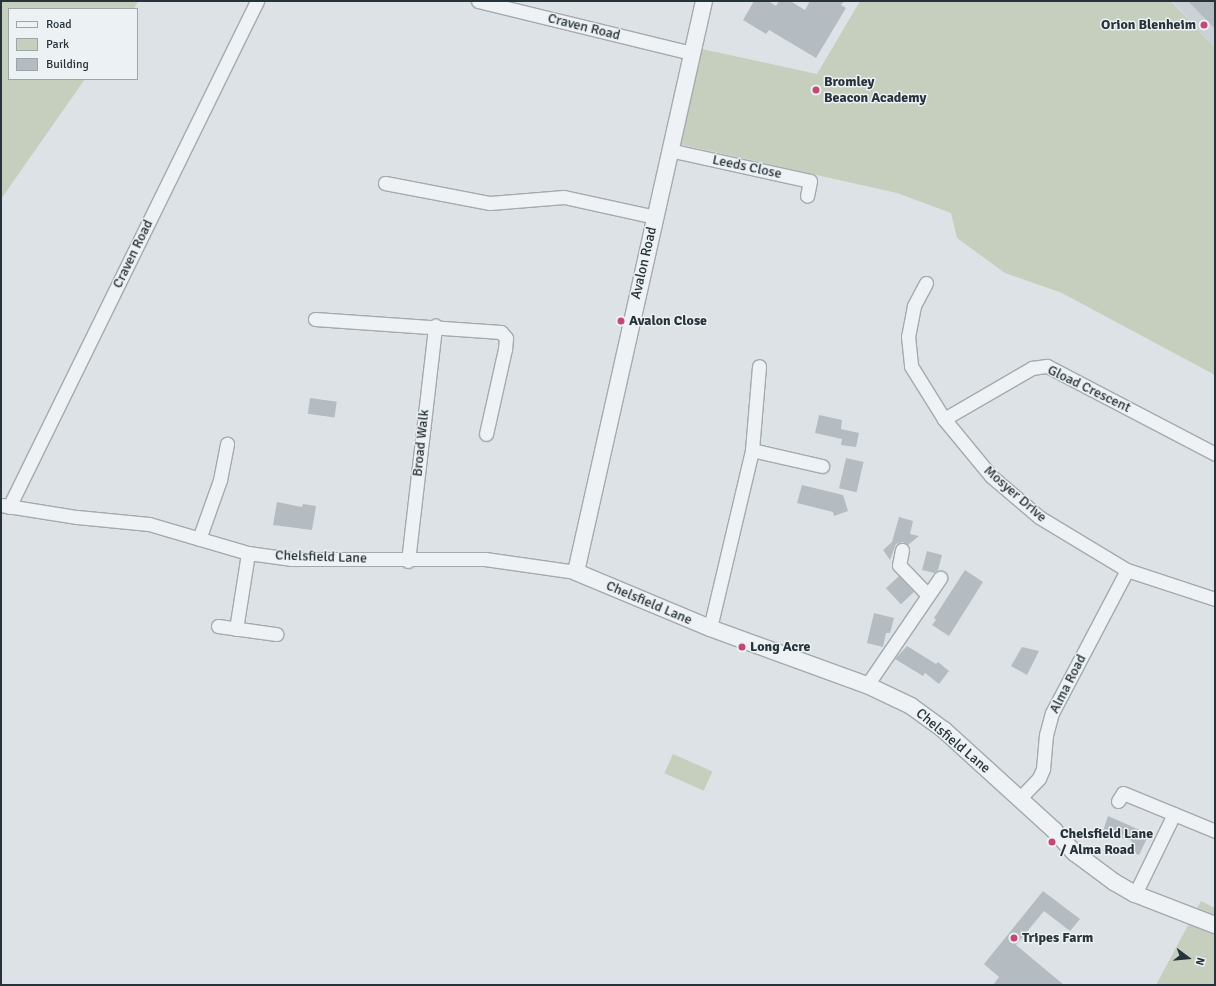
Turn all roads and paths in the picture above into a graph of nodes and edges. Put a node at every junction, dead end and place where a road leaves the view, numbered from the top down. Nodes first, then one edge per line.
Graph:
1 (257, 1) edge
2 (478, 1) edge
3 (704, 1) edge
4 (691, 52) junction
5 (669, 150) junction
6 (385, 182) dead end
7 (807, 196) dead end
8 (655, 217) junction
9 (926, 283) dead end
10 (315, 319) dead end
11 (435, 326) junction
12 (759, 366) dead end
13 (944, 419) junction
14 (486, 434) dead end
15 (227, 444) dead end
16 (752, 450) junction
17 (1215, 454) edge
18 (822, 466) dead end
19 (5, 506) edge
20 (199, 539) junction
21 (902, 550) dead end
22 (248, 553) junction
23 (408, 561) junction
24 (1127, 570) junction
25 (576, 572) junction
26 (940, 578) dead end
27 (928, 596) junction
28 (1215, 599) edge
29 (218, 626) dead end
30 (236, 628) junction
31 (710, 628) junction
32 (276, 634) dead end
33 (867, 685) junction
34 (1019, 799) junction
35 (1118, 801) dead end
36 (1174, 814) junction
37 (1215, 831) edge
38 (1135, 894) junction
39 (1215, 925) edge

1 - 19 street, Craven Road
2 - 4 street, Craven Road
3 - 4 street, Avalon Road
4 - 5 street, Avalon Road
5 - 7 street, Leeds Close
5 - 8 street, Avalon Road
6 - 8 street
8 - 25 street, Avalon Road
9 - 13 street, Mosyer Drive
10 - 11 street
11 - 14 street
11 - 23 street, Broad Walk
12 - 16 street
13 - 17 street, Gload Crescent
13 - 24 street, Mosyer Drive
15 - 20 street
16 - 18 street
16 - 31 street
19 - 20 street, Chelsfield Lane
20 - 22 street, Chelsfield Lane
21 - 27 street
22 - 23 street, Chelsfield Lane
22 - 30 street
23 - 25 street, Chelsfield Lane
24 - 28 street, Mosyer Drive
24 - 34 street, Alma Road
25 - 31 street, Chelsfield Lane
26 - 27 street
27 - 33 street
29 - 30 street
30 - 32 street
31 - 33 street, Chelsfield Lane
33 - 34 street, Chelsfield Lane
34 - 38 street, Chelsfield Lane
35 - 36 street
36 - 37 street
36 - 38 street
38 - 39 street, Chelsfield Lane

